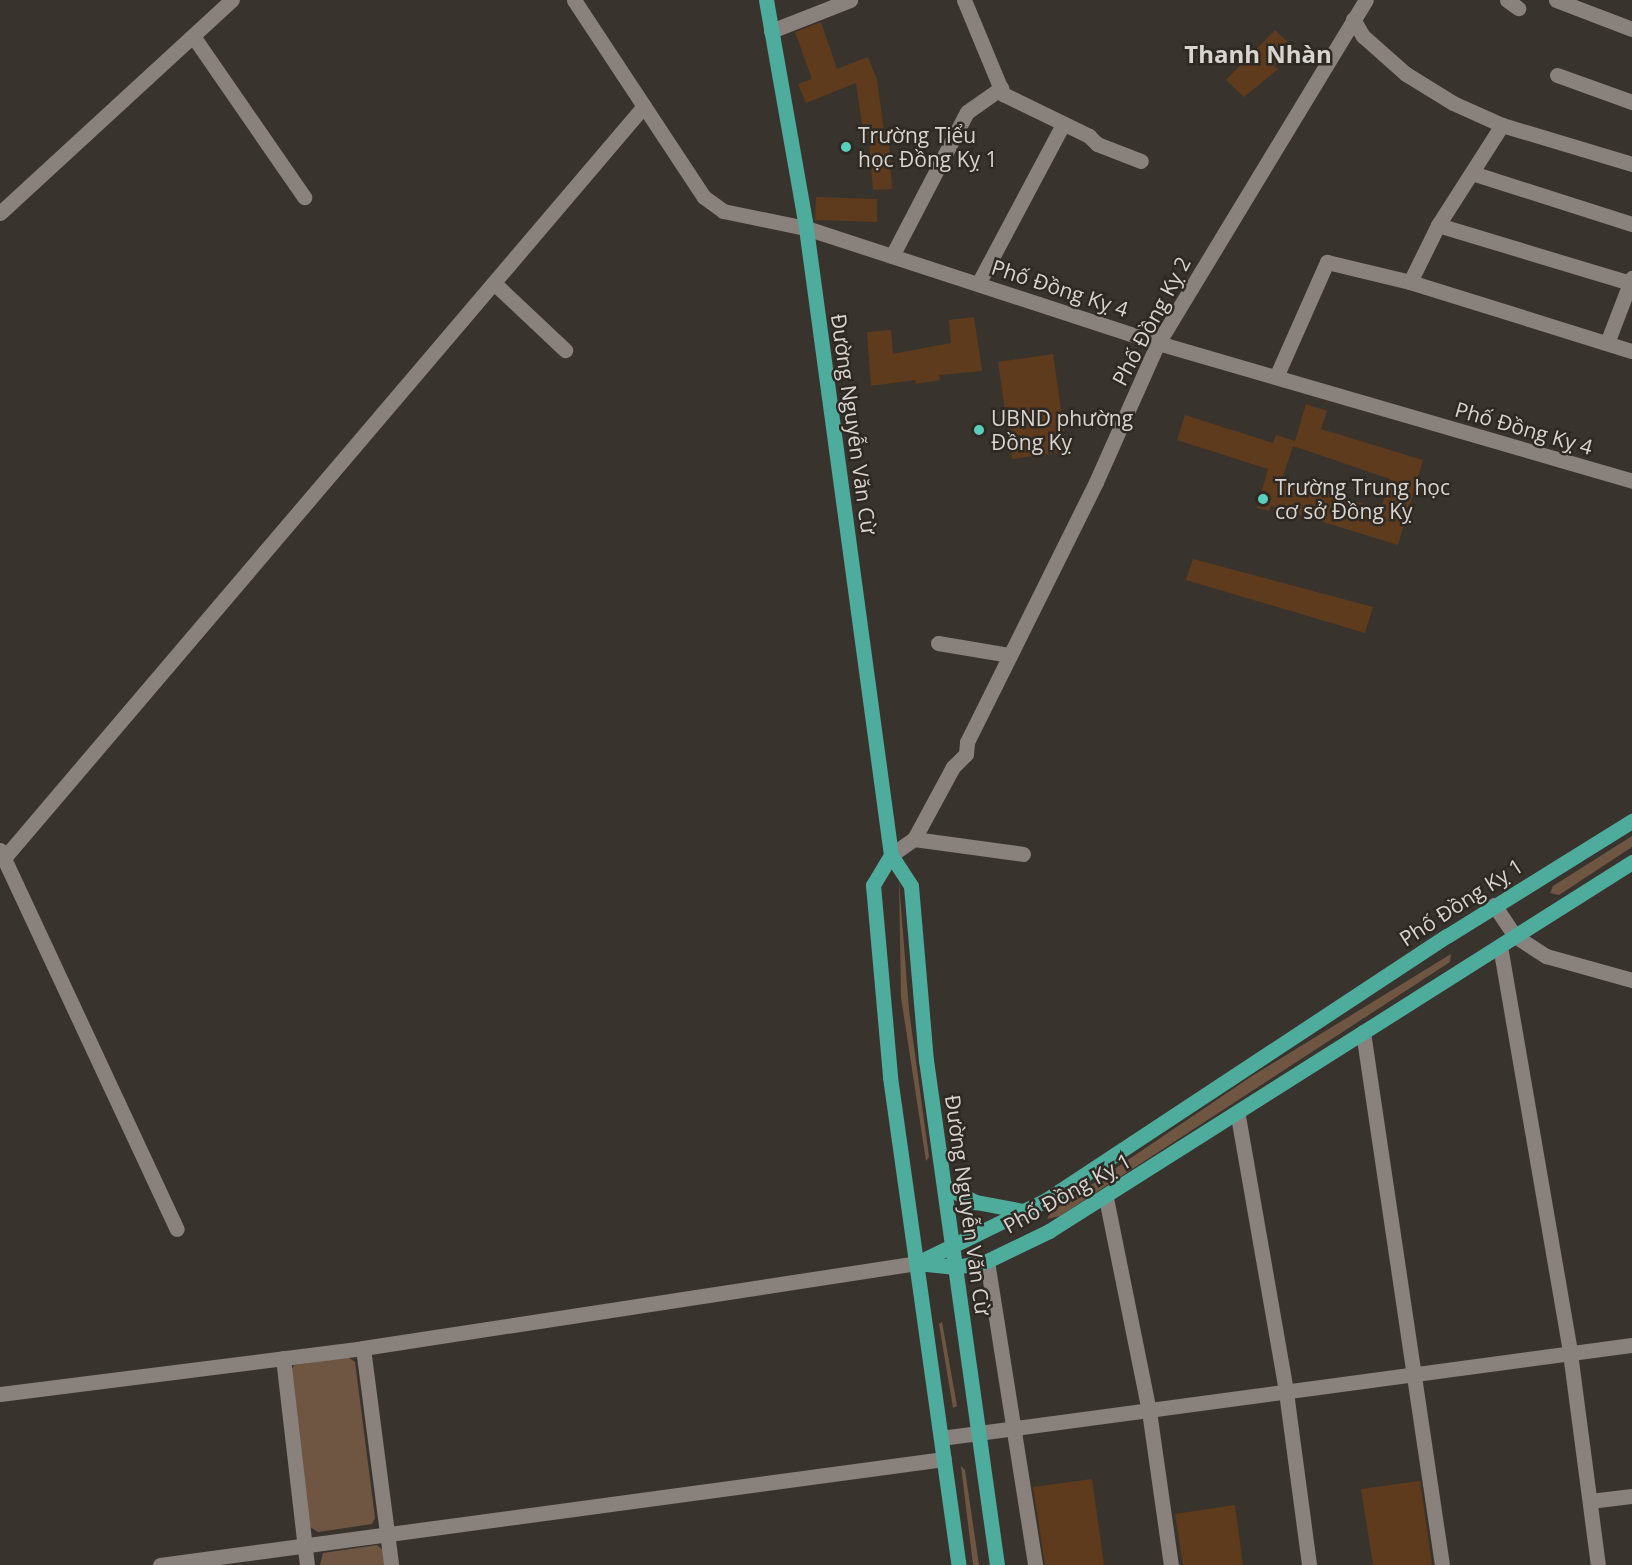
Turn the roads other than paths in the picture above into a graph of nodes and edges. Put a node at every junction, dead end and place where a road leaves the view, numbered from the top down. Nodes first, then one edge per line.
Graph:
1 (232, 0) edge
2 (574, 0) edge
3 (766, 0) edge
4 (850, 0) edge
5 (964, 0) edge
6 (1556, 0) edge
7 (1357, 7) edge
8 (1632, 29) edge
9 (771, 31) junction
10 (193, 36) junction
11 (1557, 75) dead end
12 (1001, 88) junction
13 (1632, 102) edge
14 (644, 106) junction
15 (1063, 124) junction
16 (1502, 125) junction
17 (1141, 161) dead end
18 (1632, 165) edge
19 (1472, 173) junction
20 (304, 197) dead end
21 (0, 213) edge
22 (1632, 224) edge
23 (1438, 225) junction
24 (806, 228) junction
25 (892, 256) junction
26 (1631, 281) edge
27 (1410, 282) junction
28 (494, 283) junction
29 (978, 284) junction
30 (1158, 343) junction
31 (1607, 343) junction
32 (565, 350) dead end
33 (1632, 351) edge
34 (1276, 377) junction
35 (1632, 481) edge
36 (938, 643) dead end
37 (1010, 655) junction
38 (1632, 821) edge
39 (914, 838) junction
40 (3, 854) edge
41 (1023, 854) dead end
42 (891, 855) junction
43 (1632, 862) edge
44 (1494, 905) junction
45 (1515, 936) junction
46 (1500, 946) junction
47 (1632, 980) edge
48 (1363, 1032) junction
49 (1238, 1116) junction
50 (944, 1186) junction
51 (1107, 1198) junction
52 (1023, 1211) junction
53 (177, 1229) dead end
54 (953, 1242) junction
55 (987, 1261) junction
56 (917, 1263) junction
57 (956, 1267) junction
58 (1632, 1345) edge
59 (363, 1348) junction
60 (1570, 1353) junction
61 (283, 1358) junction
62 (1415, 1375) junction
63 (1286, 1392) junction
64 (0, 1394) edge
65 (1149, 1411) junction
66 (1016, 1430) junction
67 (977, 1434) junction
68 (941, 1438) junction
69 (944, 1459) junction
70 (1632, 1496) edge
71 (1590, 1501) junction
72 (387, 1535) junction
73 (304, 1544) junction
74 (160, 1565) edge
75 (307, 1565) edge
76 (391, 1565) edge
77 (959, 1565) edge
78 (997, 1565) edge
79 (1035, 1565) edge
80 (1171, 1565) edge
81 (1309, 1565) edge
82 (1443, 1565) edge
83 (1598, 1565) edge

1 - 10 street
2 - 14 street, Phố Đồng Kỵ 4
3 - 9 main road, Đường Nguyễn Văn Cừ
4 - 9 street
5 - 12 street
6 - 8 street
7 - 16 street
7 - 30 street, Phố Đồng Kỵ 2
9 - 24 main road, Đường Nguyễn Văn Cừ
10 - 20 street
10 - 21 street
11 - 13 street
12 - 15 street
12 - 25 street
14 - 24 street, Phố Đồng Kỵ 4
14 - 28 street
15 - 17 street
15 - 29 street
16 - 18 street
16 - 19 street
19 - 22 street
19 - 23 street
23 - 26 street
23 - 27 street
24 - 25 street, Phố Đồng Kỵ 4
24 - 42 main road, Đường Nguyễn Văn Cừ
25 - 29 street, Phố Đồng Kỵ 4
26 - 31 street
27 - 31 street
27 - 34 street
28 - 32 street
28 - 40 street
29 - 30 street, Phố Đồng Kỵ 4
30 - 34 street, Phố Đồng Kỵ 4
30 - 37 street, Phố Đồng Kỵ 2
31 - 33 street
34 - 35 street, Phố Đồng Kỵ 4
36 - 37 street
37 - 39 street, Phố Đồng Kỵ 2
38 - 44 main road, Phố Đồng Kỵ 1
39 - 41 street
39 - 42 street, Phố Đồng Kỵ 2
40 - 53 street
42 - 50 main road, Đường Nguyễn Văn Cừ
42 - 56 main road
43 - 45 main road, Phố Đồng Kỵ 1
44 - 45 street
44 - 52 main road, Phố Đồng Kỵ 1
45 - 46 main road, Phố Đồng Kỵ 1
45 - 47 street
46 - 48 main road, Phố Đồng Kỵ 1
46 - 60 street
48 - 49 main road, Phố Đồng Kỵ 1
48 - 62 street
49 - 51 main road, Phố Đồng Kỵ 1
49 - 63 street
50 - 52 main road
50 - 54 main road, Đường Nguyễn Văn Cừ
51 - 55 main road, Phố Đồng Kỵ 1
51 - 65 street
52 - 54 main road, Phố Đồng Kỵ 1
54 - 56 main road, Phố Đồng Kỵ 1
54 - 57 main road, Đường Nguyễn Văn Cừ
55 - 57 main road, Phố Đồng Kỵ 1
55 - 66 street
56 - 57 main road, Phố Đồng Kỵ 1
56 - 59 street
56 - 68 main road
57 - 67 main road, Đường Nguyễn Văn Cừ
58 - 60 street
59 - 61 street
59 - 72 street
60 - 62 street
60 - 71 street
61 - 64 street
61 - 73 street
62 - 63 street
62 - 82 street
63 - 65 street
63 - 81 street
65 - 66 street
65 - 80 street
66 - 67 street
66 - 79 street
67 - 68 street
67 - 78 main road, Đường Nguyễn Văn Cừ
68 - 69 main road
69 - 72 street
69 - 77 main road
70 - 71 street
71 - 83 street
72 - 73 street
72 - 76 street
73 - 74 street
73 - 75 street

